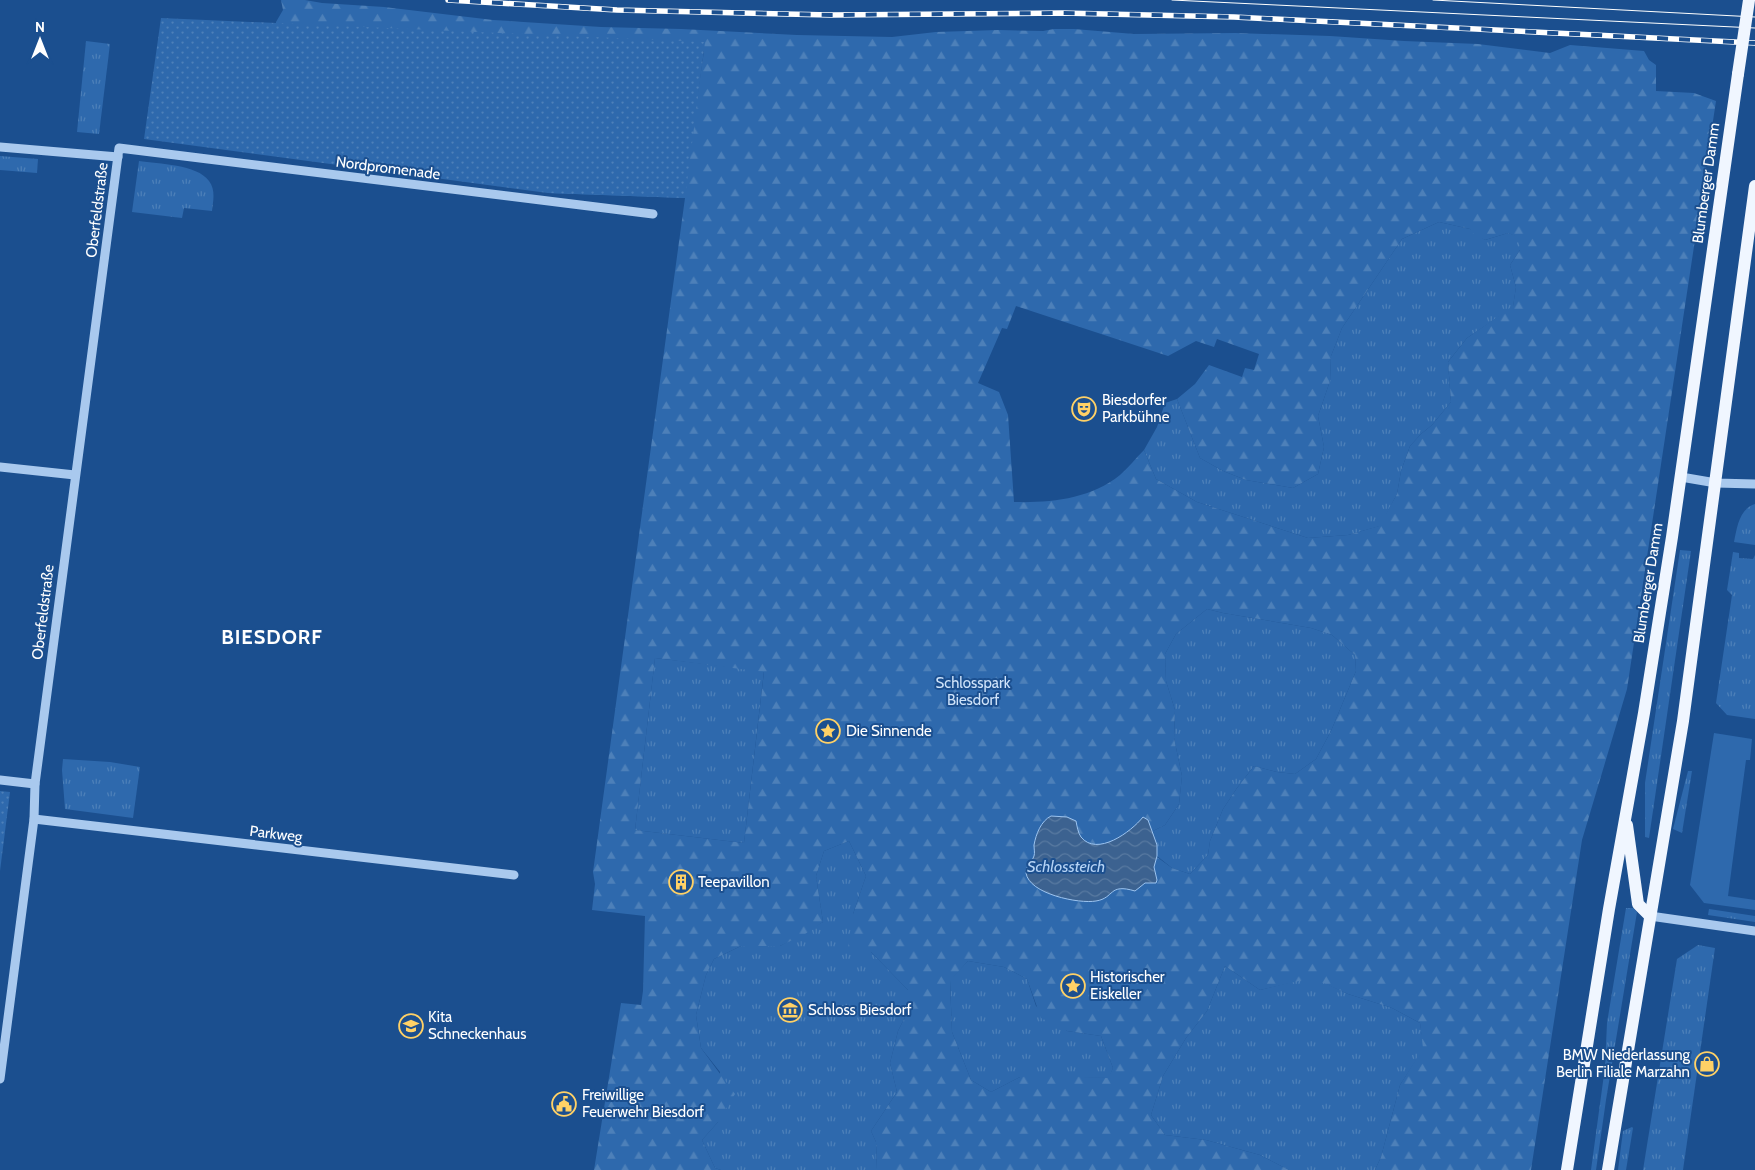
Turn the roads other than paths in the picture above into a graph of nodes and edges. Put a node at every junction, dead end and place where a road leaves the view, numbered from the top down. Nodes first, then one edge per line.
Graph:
1 (1749, 0) edge
2 (0, 147) edge
3 (119, 153) junction
4 (1755, 186) edge
5 (653, 214) dead end
6 (0, 467) edge
7 (75, 475) junction
8 (1681, 477) junction
9 (1716, 483) junction
10 (1755, 484) edge
11 (0, 780) edge
12 (35, 784) junction
13 (1626, 812) junction
14 (34, 820) junction
15 (514, 875) dead end
16 (1650, 916) junction
17 (1755, 931) edge
18 (0, 1079) edge
19 (1567, 1170) edge
20 (1608, 1170) edge

1 - 8 main road, Blumberger Damm, bridge
2 - 3 street, Nordpromenade
3 - 5 street, Nordpromenade
3 - 7 street, Oberfeldstraße
4 - 9 main road
6 - 7 street
7 - 12 street, Oberfeldstraße
8 - 9 street
8 - 13 main road, Blumberger Damm
9 - 10 street
9 - 16 main road
11 - 12 street
12 - 14 street, Oberfeldstraße
13 - 16 main road
13 - 19 main road, Blumberger Damm
14 - 15 street, Parkweg
14 - 18 street, Oberfeldstraße
16 - 17 street
16 - 20 main road

